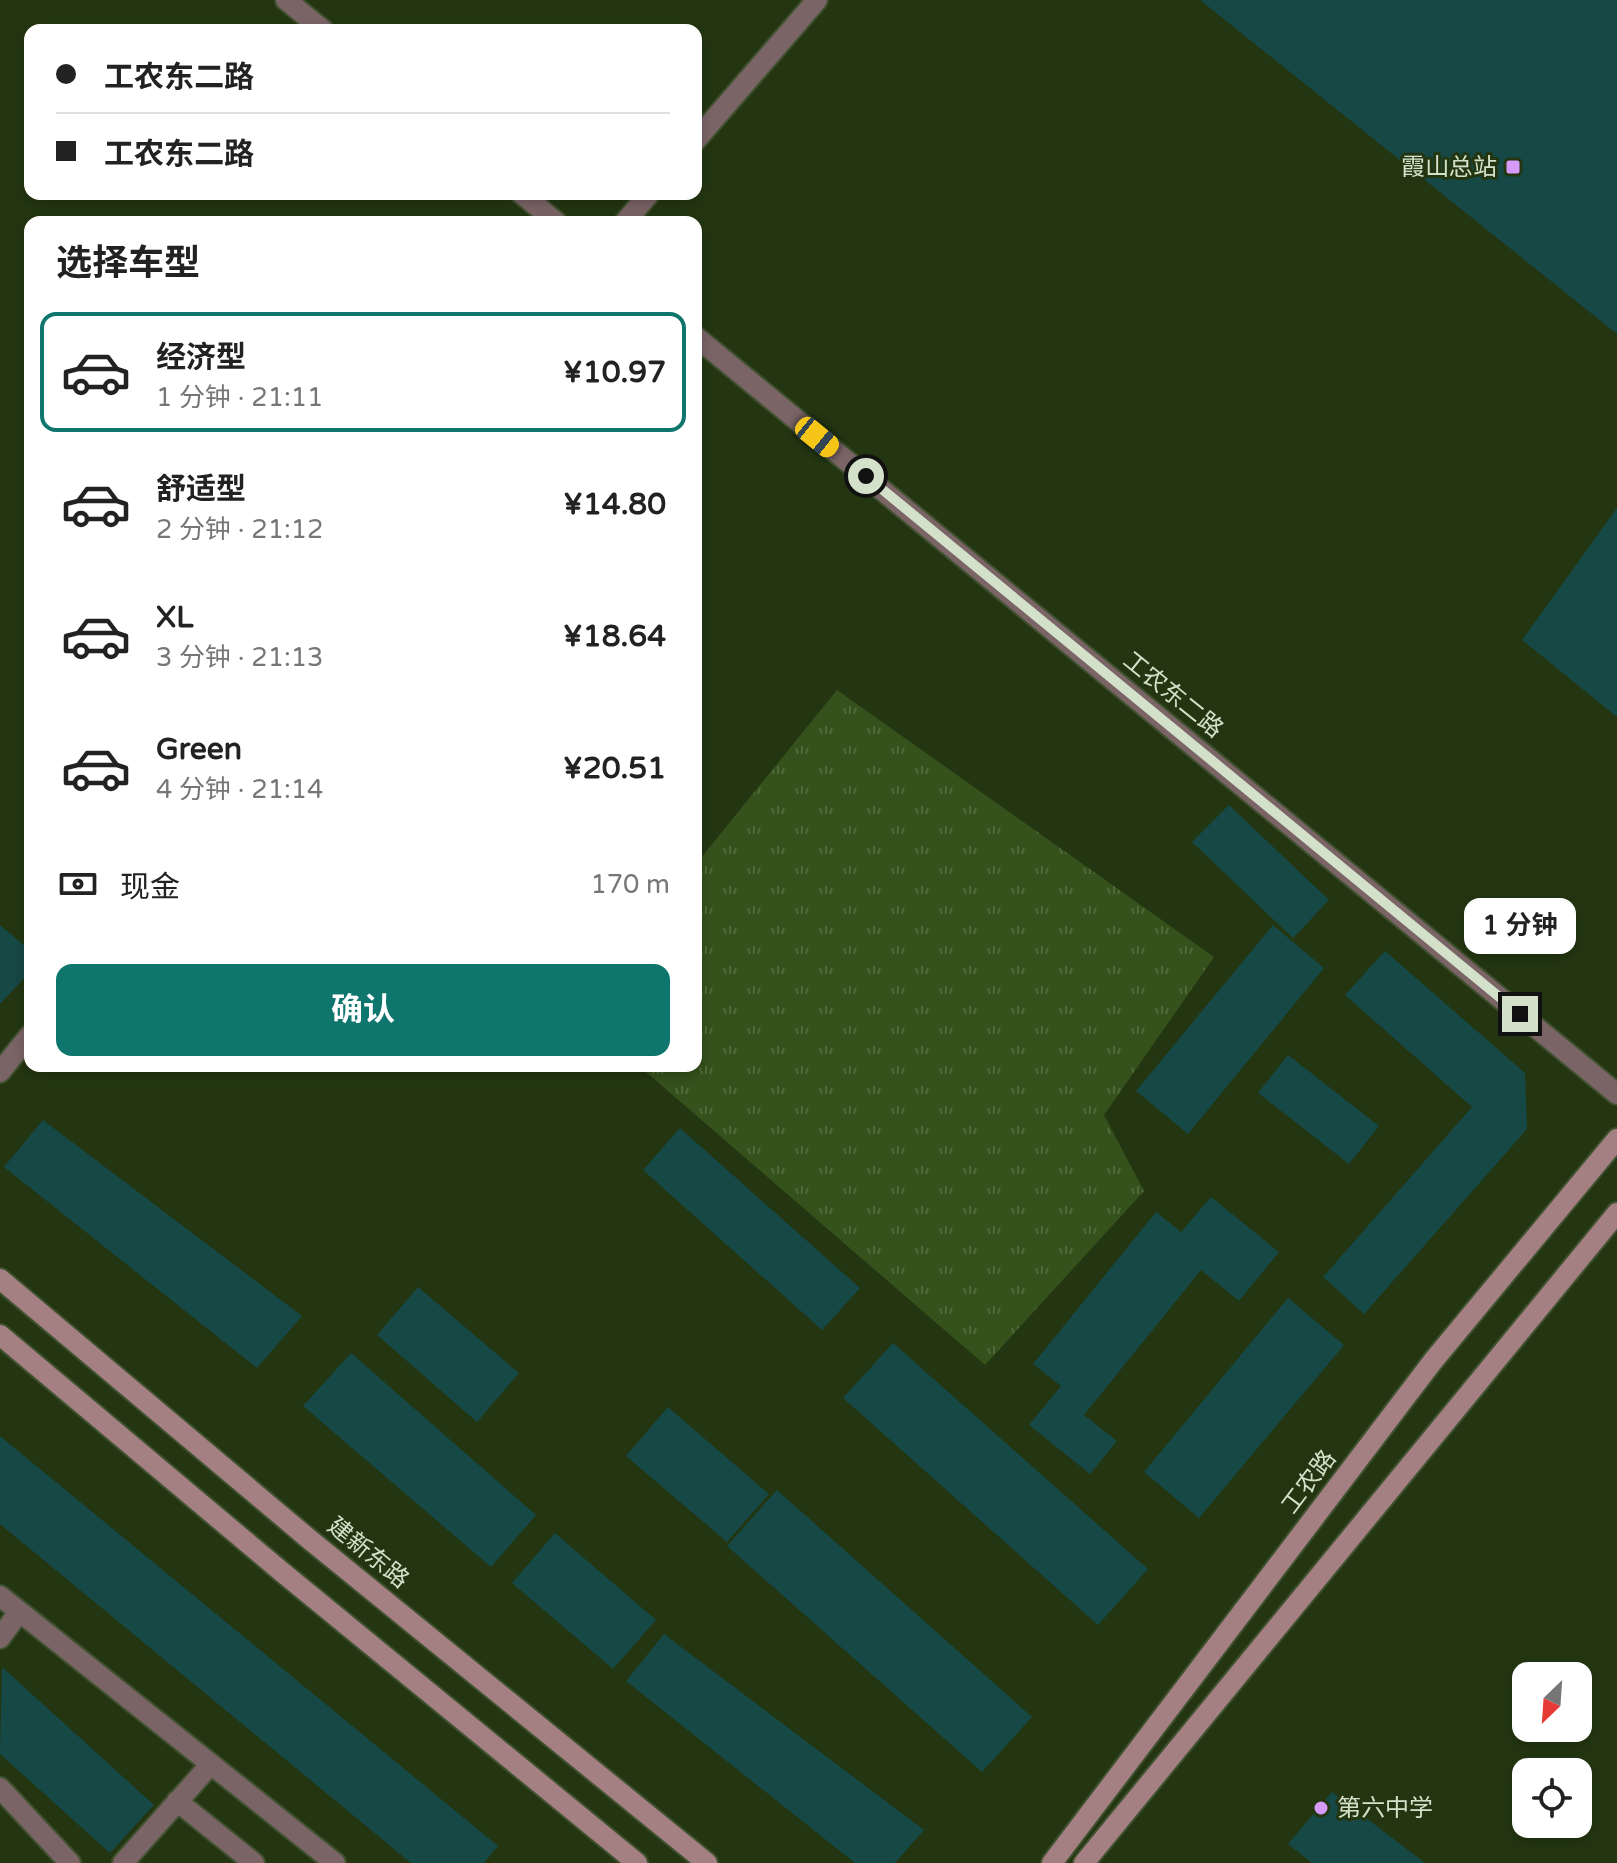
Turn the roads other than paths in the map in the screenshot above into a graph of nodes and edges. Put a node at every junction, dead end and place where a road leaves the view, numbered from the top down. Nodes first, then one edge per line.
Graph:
1 (286, 0) edge
2 (817, 0) edge
3 (316, 24) edge
4 (702, 133) edge
5 (529, 200) edge
6 (644, 200) edge
7 (549, 216) edge
8 (630, 216) edge
9 (702, 342) edge
10 (24, 1042) edge
11 (0, 1072) edge
12 (1617, 1094) edge
13 (1617, 1139) edge
14 (1617, 1213) edge
15 (0, 1279) edge
16 (0, 1335) edge
17 (0, 1596) edge
18 (19, 1612) junction
19 (0, 1638) edge
20 (211, 1764) junction
21 (0, 1788) edge
22 (177, 1801) junction
23 (70, 1863) edge
24 (123, 1863) edge
25 (254, 1863) edge
26 (335, 1863) edge
27 (637, 1863) edge
28 (707, 1863) edge
29 (1052, 1863) edge
30 (1084, 1863) edge

1 - 3 street
2 - 4 street
5 - 7 street
6 - 8 street
9 - 12 street, 工农东二路
10 - 11 street
13 - 29 street, 工农路
14 - 30 street
15 - 28 street, 建新东路
16 - 27 street
17 - 18 street
18 - 19 street
18 - 20 street
20 - 22 street
20 - 26 street
21 - 23 street
22 - 24 street
22 - 25 street

